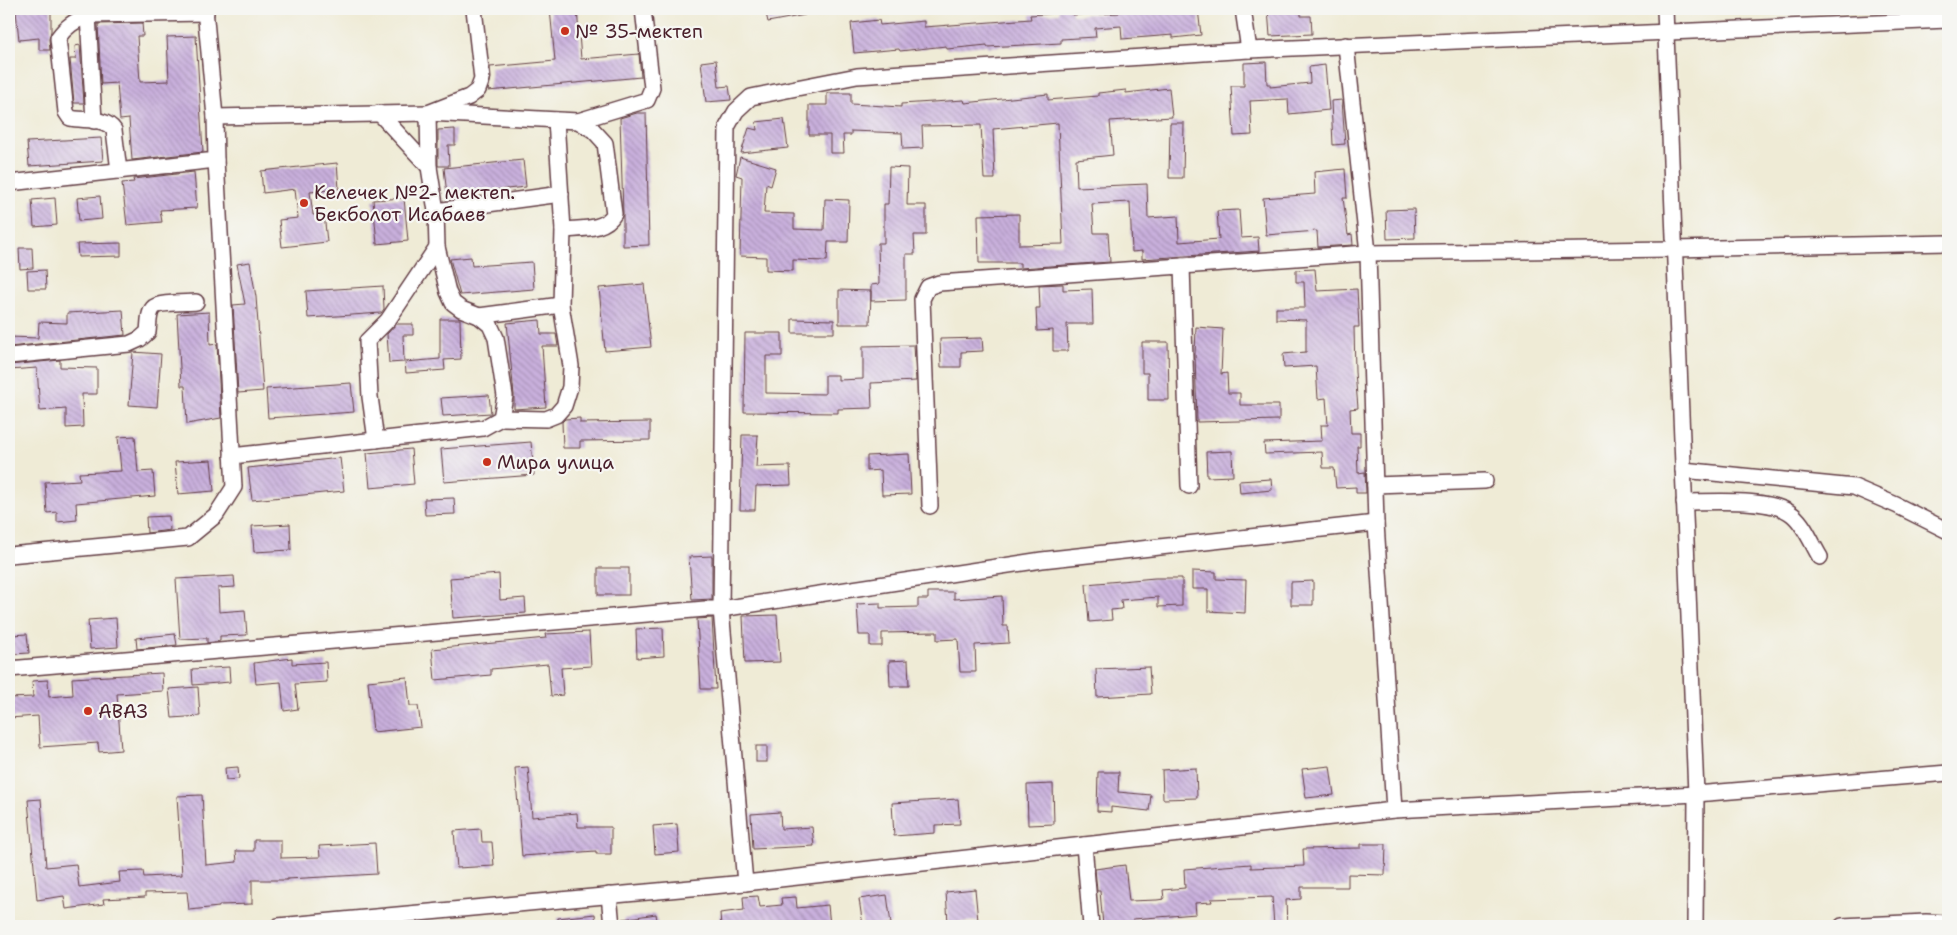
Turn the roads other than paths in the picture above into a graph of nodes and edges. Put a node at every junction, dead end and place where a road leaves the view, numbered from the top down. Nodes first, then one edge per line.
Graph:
1 (474, 9) edge
2 (642, 9) edge
3 (1243, 9) edge
4 (1665, 9) edge
5 (206, 11) edge
6 (88, 15) junction
7 (1948, 20) edge
8 (1667, 32) junction
9 (1346, 45) junction
10 (1249, 50) junction
11 (379, 113) dead end
12 (428, 113) junction
13 (215, 116) junction
14 (556, 120) junction
15 (94, 121) junction
16 (578, 121) junction
17 (216, 160) junction
18 (429, 167) junction
19 (119, 170) junction
20 (9, 183) edge
21 (560, 194) junction
22 (436, 211) junction
23 (563, 230) junction
24 (1948, 242) edge
25 (437, 247) junction
26 (1674, 250) junction
27 (1368, 253) junction
28 (1182, 266) junction
29 (196, 302) dead end
30 (561, 305) junction
31 (479, 316) junction
32 (9, 356) edge
33 (501, 418) junction
34 (376, 440) junction
35 (232, 456) junction
36 (1682, 470) junction
37 (1485, 481) dead end
38 (1375, 485) junction
39 (1189, 486) dead end
40 (1684, 502) junction
41 (930, 506) dead end
42 (1376, 523) junction
43 (1948, 532) edge
44 (9, 555) edge
45 (1820, 557) dead end
46 (722, 609) junction
47 (9, 669) edge
48 (1948, 773) edge
49 (1696, 794) junction
50 (1394, 810) junction
51 (1084, 845) junction
52 (746, 883) junction
53 (609, 895) junction
54 (1948, 923) edge
55 (278, 926) edge
56 (612, 926) edge
57 (1092, 926) edge
58 (1695, 926) edge
59 (1842, 926) edge

1 - 12 street
2 - 16 street
3 - 10 street
4 - 8 street
5 - 6 street
5 - 13 street
6 - 15 street
6 - 15 street
7 - 8 street
8 - 9 street
8 - 26 street
9 - 10 street
9 - 27 street
10 - 46 street
11 - 18 street
12 - 13 street
12 - 14 street
12 - 18 street
13 - 17 street
14 - 16 street
14 - 21 street
15 - 19 street
16 - 23 street
17 - 19 street
17 - 35 street
18 - 22 street
19 - 20 street
21 - 22 street
21 - 23 street
22 - 25 street
23 - 30 street
24 - 26 street
25 - 31 street
25 - 34 street
26 - 27 street
26 - 36 street
27 - 28 street
27 - 38 street
28 - 39 street
28 - 41 street
29 - 32 street
30 - 31 street
30 - 33 street
31 - 33 street
33 - 34 street
34 - 35 street
35 - 44 street
36 - 40 street
36 - 43 street
37 - 38 street
38 - 42 street
40 - 45 street
40 - 49 street
42 - 46 street
42 - 50 street
46 - 47 street
46 - 52 street
48 - 49 street
49 - 50 street
49 - 58 street
50 - 51 street
51 - 52 street
51 - 57 street
52 - 53 street
53 - 55 street
53 - 56 street
54 - 59 street

